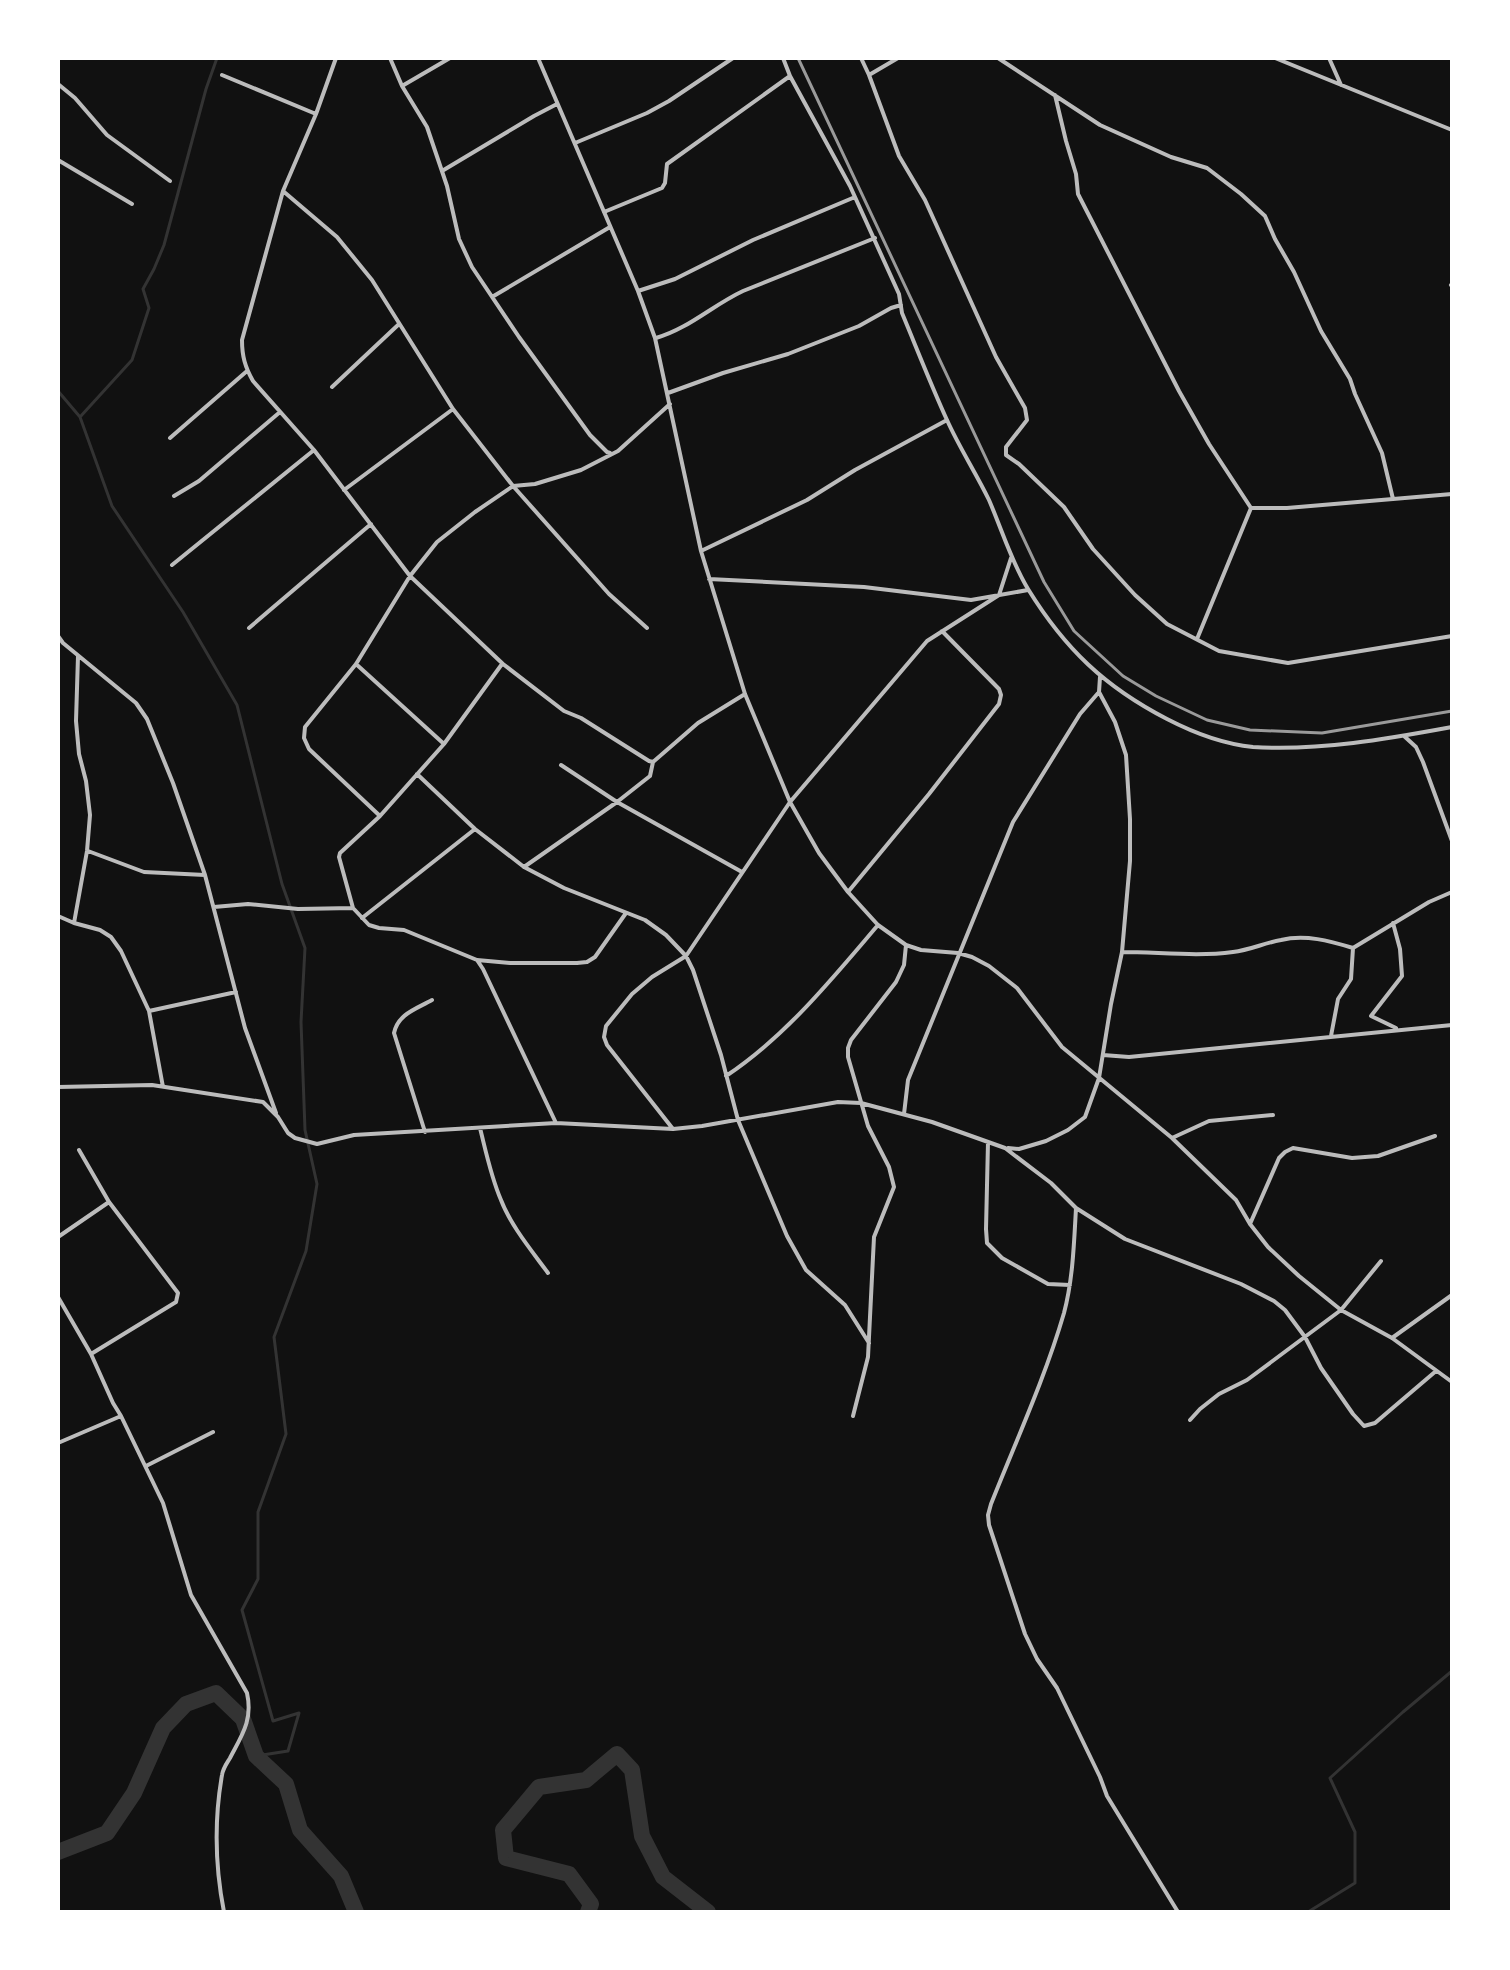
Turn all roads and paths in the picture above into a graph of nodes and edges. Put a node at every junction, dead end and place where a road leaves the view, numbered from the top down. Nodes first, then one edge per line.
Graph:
1 (336, 58) edge
2 (390, 58) edge
3 (450, 58) edge
4 (538, 58) edge
5 (733, 58) edge
6 (783, 58) edge
7 (861, 58) edge
8 (898, 58) edge
9 (998, 58) edge
10 (1275, 58) edge
11 (1329, 58) edge
12 (222, 75) dead end
13 (869, 75) junction
14 (790, 76) junction
15 (58, 84) edge
16 (402, 86) junction
17 (1342, 87) junction
18 (1055, 95) junction
19 (557, 104) junction
20 (316, 114) junction
21 (1452, 130) edge
22 (575, 143) junction
23 (58, 160) edge
24 (442, 171) junction
25 (170, 181) dead end
26 (283, 191) junction
27 (855, 197) junction
28 (132, 204) dead end
29 (604, 212) junction
30 (611, 227) junction
31 (875, 238) junction
32 (638, 291) junction
33 (492, 297) junction
34 (901, 305) junction
35 (398, 325) junction
36 (655, 338) junction
37 (247, 371) junction
38 (332, 387) dead end
39 (667, 394) junction
40 (670, 404) junction
41 (453, 409) junction
42 (280, 412) junction
43 (947, 420) junction
44 (170, 438) dead end
45 (314, 450) junction
46 (612, 453) junction
47 (513, 486) junction
48 (344, 490) junction
49 (1452, 494) edge
50 (174, 496) dead end
51 (1393, 499) junction
52 (1251, 508) junction
53 (371, 524) junction
54 (701, 551) junction
55 (1011, 558) junction
56 (172, 565) dead end
57 (410, 576) junction
58 (709, 579) junction
59 (1028, 590) junction
60 (999, 595) junction
61 (249, 628) dead end
62 (647, 628) dead end
63 (942, 631) junction
64 (58, 636) edge
65 (1452, 636) edge
66 (1197, 639) junction
67 (60, 644) edge
68 (78, 656) junction
69 (356, 664) junction
70 (503, 664) junction
71 (1100, 677) junction
72 (1099, 692) junction
73 (745, 694) junction
74 (1452, 727) edge
75 (1404, 736) junction
76 (444, 744) junction
77 (653, 762) junction
78 (561, 765) dead end
79 (417, 774) junction
80 (617, 802) junction
81 (790, 802) junction
82 (380, 816) junction
83 (475, 829) junction
84 (1452, 841) edge
85 (87, 851) junction
86 (524, 867) junction
87 (742, 872) junction
88 (205, 875) junction
89 (848, 892) junction
90 (1452, 892) edge
91 (214, 907) junction
92 (353, 908) junction
93 (626, 913) junction
94 (58, 916) edge
95 (362, 918) junction
96 (74, 923) junction
97 (1393, 923) junction
98 (878, 925) junction
99 (906, 945) junction
100 (1353, 948) junction
101 (1122, 952) junction
102 (958, 953) junction
103 (686, 956) junction
104 (477, 960) junction
105 (236, 992) junction
106 (432, 1000) dead end
107 (149, 1011) junction
108 (1452, 1025) edge
109 (1398, 1029) junction
110 (1331, 1036) junction
111 (1103, 1055) junction
112 (726, 1076) junction
113 (1099, 1078) junction
114 (58, 1087) edge
115 (163, 1087) junction
116 (861, 1103) junction
117 (904, 1114) junction
118 (1273, 1115) dead end
119 (278, 1117) junction
120 (738, 1120) junction
121 (556, 1123) junction
122 (480, 1128) junction
123 (673, 1129) junction
124 (425, 1132) junction
125 (1435, 1136) dead end
126 (1172, 1138) junction
127 (988, 1142) junction
128 (1005, 1148) junction
129 (79, 1150) dead end
130 (109, 1202) junction
131 (1076, 1208) junction
132 (1250, 1224) junction
133 (58, 1237) edge
134 (1381, 1261) dead end
135 (548, 1273) dead end
136 (1070, 1285) junction
137 (1452, 1295) edge
138 (58, 1297) edge
139 (1341, 1310) junction
140 (1305, 1337) junction
141 (1392, 1338) junction
142 (869, 1343) junction
143 (91, 1354) junction
144 (1436, 1370) junction
145 (1452, 1382) edge
146 (121, 1416) junction
147 (853, 1416) dead end
148 (1190, 1420) dead end
149 (213, 1432) dead end
150 (58, 1443) edge
151 (146, 1466) junction
152 (224, 1912) edge
153 (1178, 1912) edge

1 - 20 street
2 - 16 street
3 - 16 street
4 - 19 street
5 - 22 street
6 - 14 street
7 - 13 street
8 - 13 street
9 - 18 street
10 - 17 street
11 - 17 street
12 - 20 street
13 - 66 street
14 - 27 street
14 - 29 street
15 - 25 street
16 - 24 street
17 - 21 street
18 - 51 street
18 - 52 street
19 - 22 street
19 - 24 street
20 - 26 street
22 - 29 street
23 - 28 street
24 - 33 street
26 - 35 street
26 - 37 street
27 - 31 street
27 - 32 street
29 - 30 street
30 - 32 street
30 - 33 street
31 - 34 street
31 - 36 street
32 - 36 street
33 - 46 street
34 - 39 street
34 - 43 street
35 - 38 street
35 - 41 street
36 - 39 street
37 - 42 street
37 - 44 street
39 - 40 street
40 - 46 street
40 - 54 street
41 - 47 street
41 - 48 street
42 - 45 street
42 - 50 street
43 - 54 street
43 - 55 street
45 - 48 street
45 - 56 street
46 - 47 street
47 - 57 street
47 - 62 street
48 - 53 street
49 - 51 street
51 - 52 street
52 - 66 street
53 - 57 street
53 - 61 street
54 - 58 street
55 - 59 street
55 - 60 street
57 - 69 street
57 - 70 street
58 - 60 street
58 - 73 street
59 - 60 street
59 - 71 street
60 - 63 street
63 - 81 street
63 - 89 street
64 - 67 street
65 - 66 street
67 - 68 street
68 - 85 street
68 - 88 street
69 - 76 street
69 - 82 street
70 - 76 street
70 - 77 street
71 - 72 street
71 - 75 street
72 - 101 street
72 - 102 street
73 - 77 street
73 - 81 street
74 - 75 street
75 - 84 street
76 - 79 street
77 - 80 street
78 - 80 street
79 - 82 street
79 - 83 street
80 - 86 street
80 - 87 street
81 - 87 street
81 - 89 street
82 - 92 street
83 - 86 street
83 - 95 street
85 - 88 street
85 - 96 street
86 - 93 street
87 - 103 street
88 - 91 street
89 - 98 street
90 - 97 street
91 - 92 street
91 - 105 street
92 - 95 street
93 - 103 street
93 - 104 street
94 - 96 street
95 - 104 street
96 - 107 street
97 - 100 street
97 - 109 street
98 - 99 street
98 - 112 street
99 - 102 street
99 - 116 street
100 - 101 street
100 - 110 street
101 - 111 street
102 - 113 street
102 - 117 street
103 - 112 street
103 - 123 street
104 - 121 street
105 - 107 street
105 - 119 street
106 - 124 street
107 - 115 street
108 - 109 street
109 - 110 street
110 - 111 street
111 - 113 street
112 - 120 street
113 - 126 street
113 - 128 street
114 - 115 street
115 - 119 street
116 - 117 street
116 - 120 street
116 - 142 street
117 - 127 street
118 - 126 street
119 - 124 street
120 - 123 street
120 - 142 street
121 - 122 street
121 - 123 street
122 - 124 street
122 - 135 street
125 - 132 street
126 - 132 street
127 - 128 street
127 - 136 street
128 - 131 street
129 - 130 street
130 - 133 street
130 - 143 street
131 - 136 street
131 - 140 street
132 - 139 street
134 - 139 street
136 - 153 street
137 - 141 street
138 - 143 street
139 - 140 street
139 - 141 street
140 - 144 street
140 - 148 street
141 - 144 street
142 - 147 street
143 - 146 street
144 - 145 street
146 - 150 street
146 - 151 street
149 - 151 street
151 - 152 street

